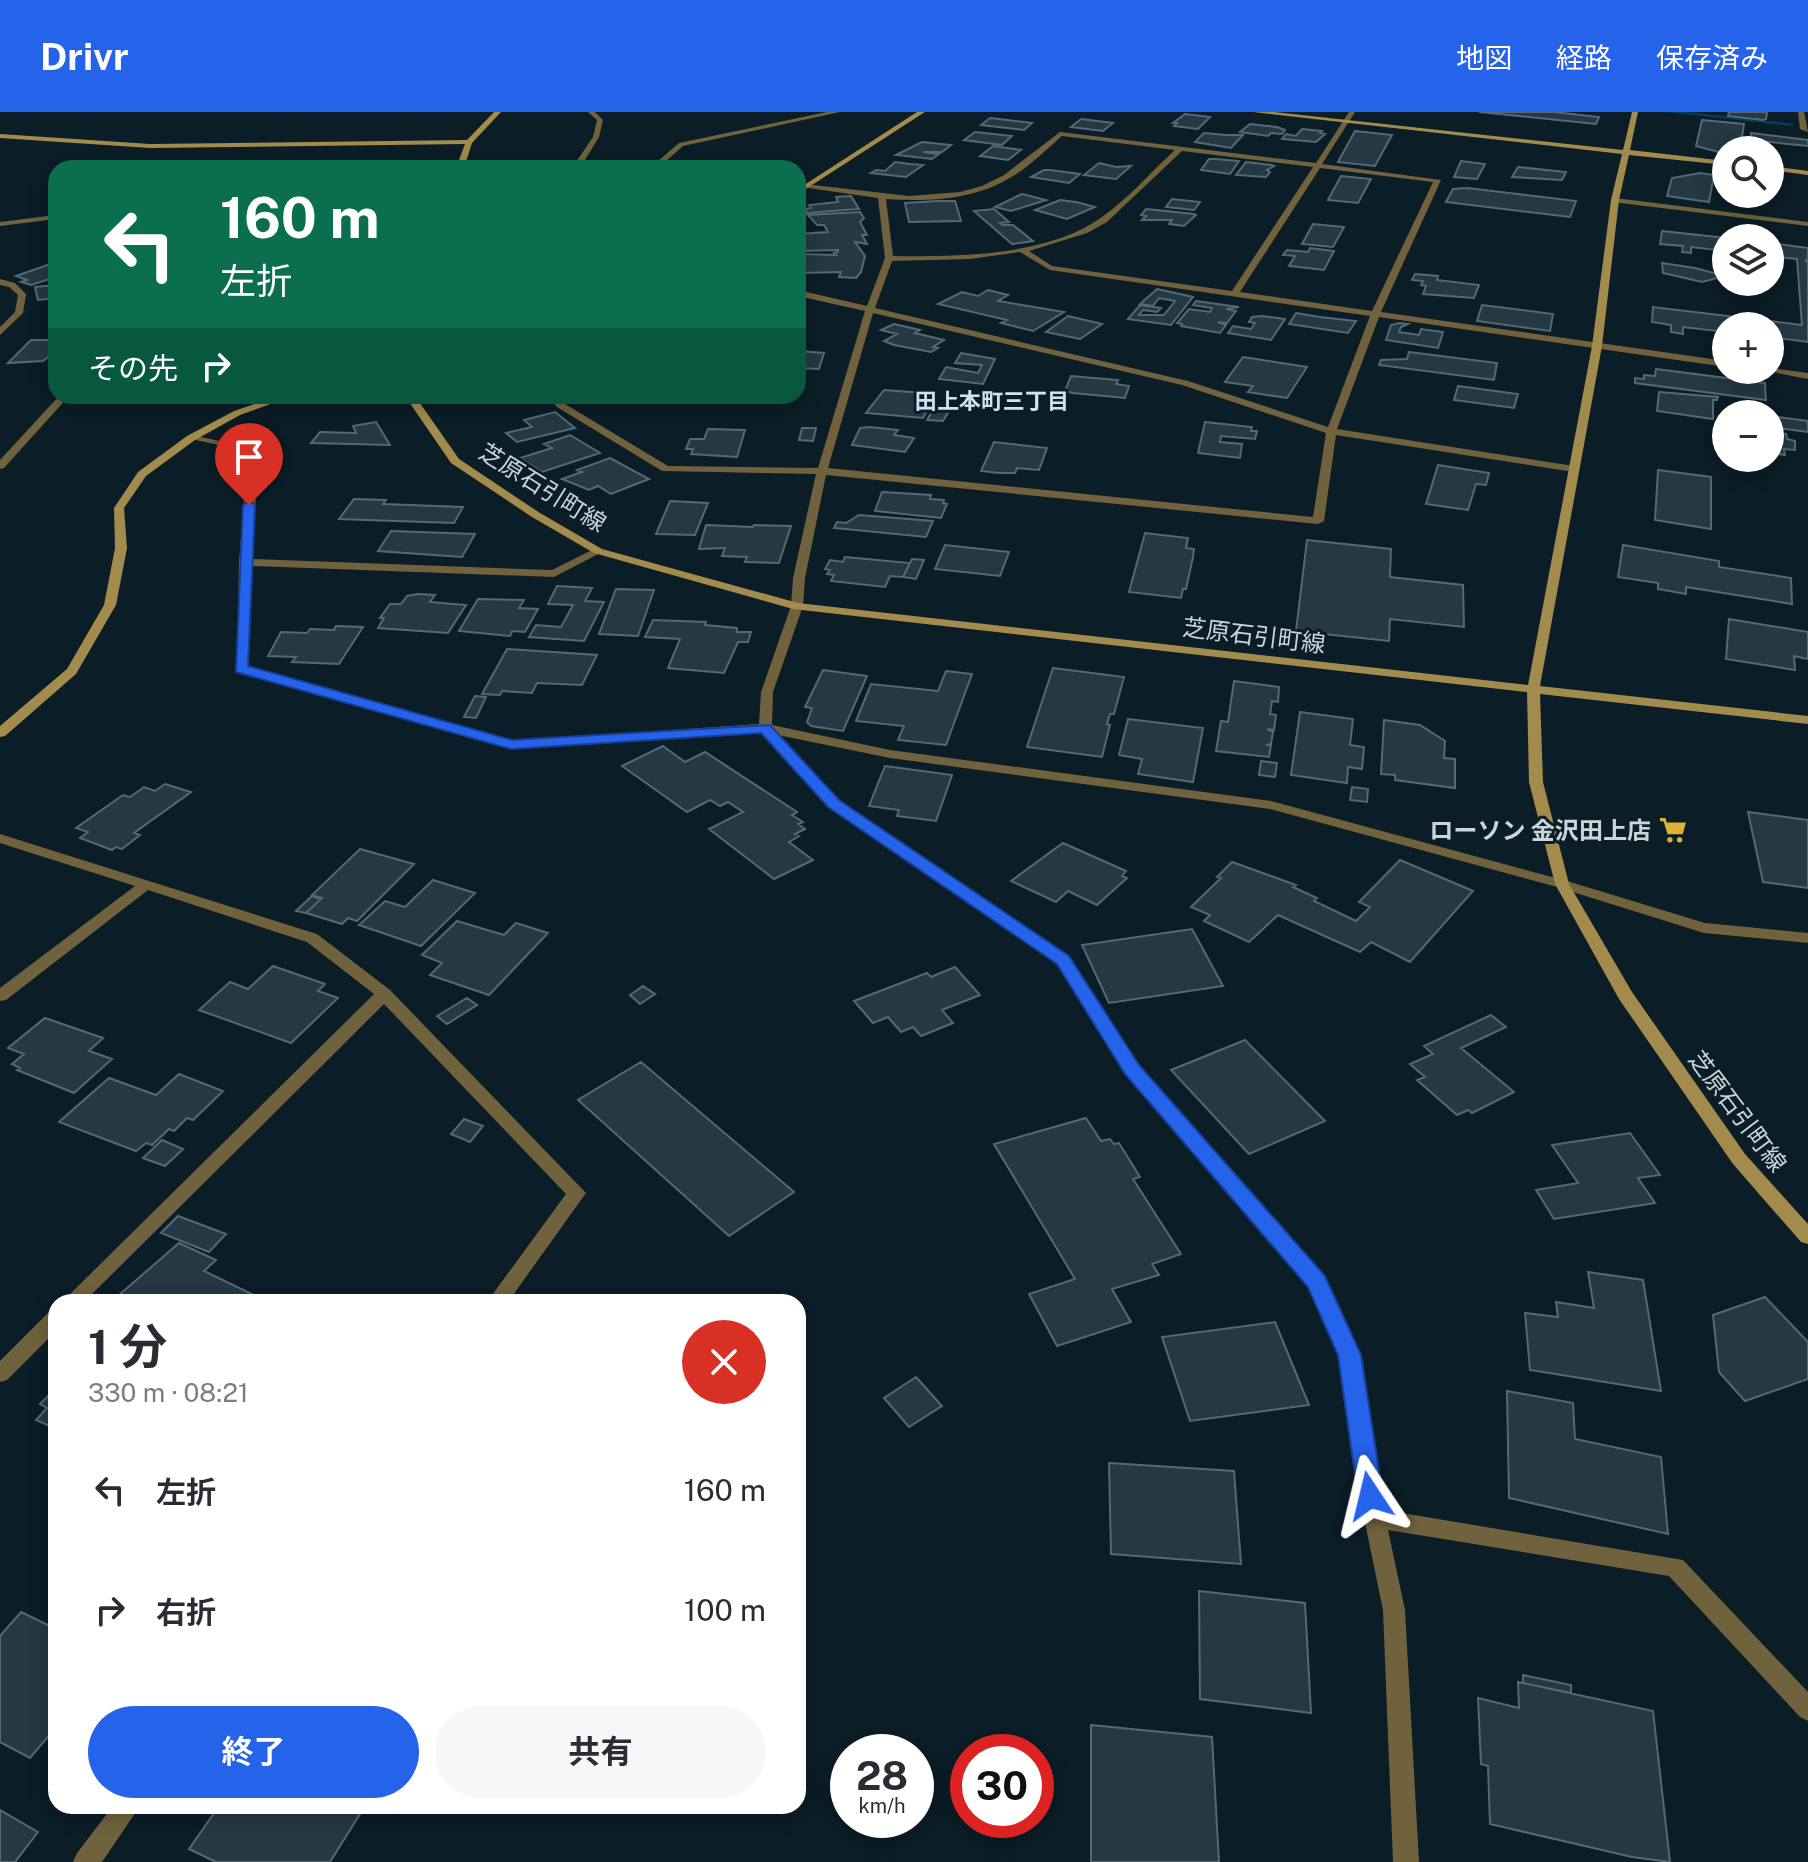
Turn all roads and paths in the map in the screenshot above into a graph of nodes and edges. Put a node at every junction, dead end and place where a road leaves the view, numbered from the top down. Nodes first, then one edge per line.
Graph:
1 (498, 112) edge
2 (591, 112) edge
3 (837, 112) edge
4 (922, 112) edge
5 (1256, 112) edge
6 (1352, 112) edge
7 (1635, 112) edge
8 (1801, 112) edge
9 (1346, 122) junction
10 (1808, 130) edge
11 (0, 136) edge
12 (469, 142) junction
13 (1180, 149) junction
14 (1628, 153) junction
15 (463, 160) edge
16 (581, 160) edge
17 (663, 160) edge
18 (1712, 162) edge
19 (1317, 165) junction
20 (1784, 170) edge
21 (1808, 173) edge
22 (808, 186) joint
23 (882, 197) junction
24 (1615, 200) junction
25 (48, 218) edge
26 (0, 224) edge
27 (1808, 224) edge
28 (1021, 249) junction
29 (889, 258) junction
30 (0, 282) edge
31 (1235, 294) junction
32 (806, 295) edge
33 (870, 309) junction
34 (19, 313) junction
35 (1375, 315) junction
36 (0, 316) edge
37 (0, 332) edge
38 (1597, 346) junction
39 (1712, 362) edge
40 (1784, 372) edge
41 (1808, 376) edge
42 (57, 404) edge
43 (263, 404) edge
44 (416, 404) edge
45 (561, 404) edge
46 (1331, 431) junction
47 (191, 438) junction
48 (0, 466) edge
49 (1574, 469) junction
50 (822, 471) junction
51 (598, 551) junction
52 (245, 562) junction
53 (797, 606) junction
54 (1533, 691) junction
55 (1808, 720) edge
56 (765, 728) junction
57 (0, 733) edge
58 (0, 838) edge
59 (147, 884) junction
60 (1562, 884) junction
61 (1808, 938) edge
62 (384, 994) junction
63 (0, 996) edge
64 (1808, 1237) edge
65 (80, 1294) edge
66 (503, 1294) edge
67 (48, 1326) edge
68 (0, 1374) edge
69 (1375, 1518) junction
70 (1808, 1709) edge
71 (122, 1814) edge
72 (86, 1862) edge
73 (1406, 1862) edge

1 - 12 street
2 - 16 street
3 - 17 street
4 - 22 street
5 - 9 street
6 - 9 street
7 - 14 street
8 - 10 street
9 - 14 street
9 - 19 street
11 - 12 street
12 - 15 street
13 - 19 street
13 - 23 street
13 - 28 street
14 - 18 street
14 - 24 street
19 - 31 street
19 - 35 street
20 - 21 street
22 - 23 street
23 - 29 street
24 - 27 street
24 - 38 street
25 - 26 street
28 - 29 street
28 - 31 street
29 - 33 street
30 - 34 street
31 - 35 street
32 - 33 street
33 - 46 street
33 - 50 street
34 - 36 street
34 - 37 street
35 - 38 street
35 - 46 street
38 - 39 street
38 - 49 street
40 - 41 street
42 - 48 street
43 - 47 street
44 - 51 street, 芝原石引町線
45 - 50 street
46 - 49 street
46 - 50 street
47 - 52 street
47 - 57 street
49 - 54 street
50 - 53 street
51 - 52 street
51 - 53 street, 芝原石引町線
52 - 56 street
53 - 54 street, 芝原石引町線
53 - 56 street
54 - 55 street
54 - 60 street, 芝原石引町線
56 - 60 street
56 - 69 street
58 - 59 street
59 - 62 street
59 - 63 street
60 - 61 street
60 - 64 street, 芝原石引町線
62 - 65 street
62 - 66 street
67 - 68 street
69 - 70 street
69 - 73 street
71 - 72 street

